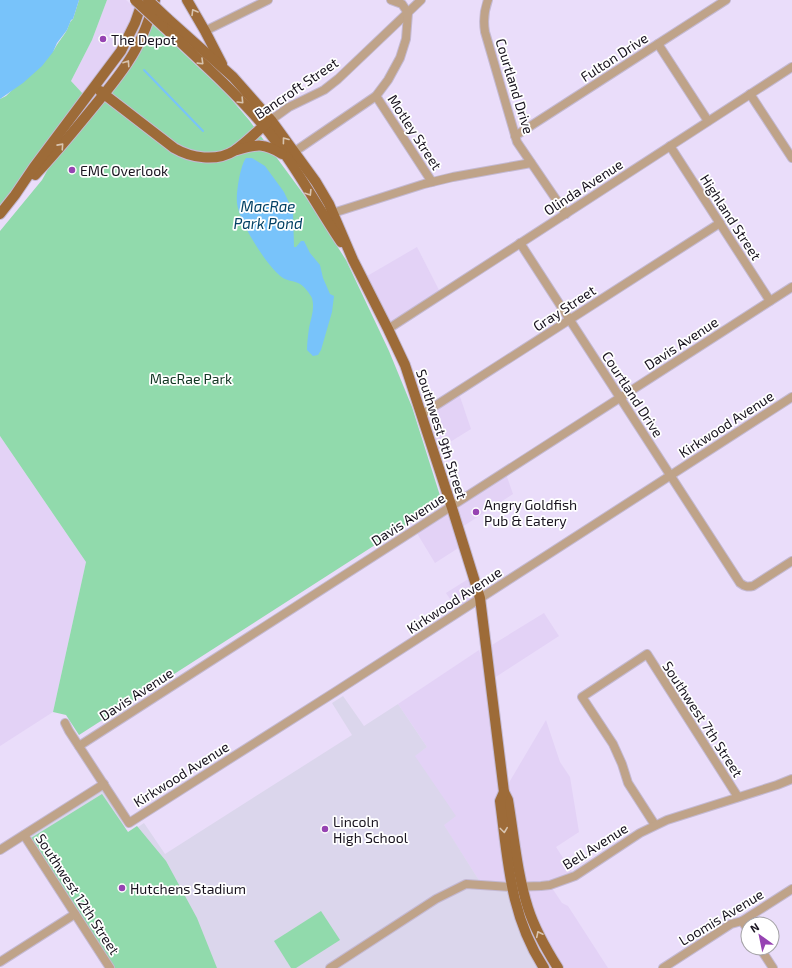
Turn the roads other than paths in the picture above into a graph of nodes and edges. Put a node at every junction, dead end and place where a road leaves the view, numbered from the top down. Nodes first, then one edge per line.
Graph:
1 (135, 0) edge
2 (143, 0) edge
3 (148, 0) edge
4 (155, 0) edge
5 (186, 0) edge
6 (268, 0) edge
7 (391, 0) edge
8 (421, 0) edge
9 (488, 0) edge
10 (726, 0) edge
11 (714, 3) edge
12 (408, 13) junction
13 (165, 22) junction
14 (205, 31) junction
15 (658, 44) junction
16 (792, 67) edge
17 (226, 71) junction
18 (95, 87) junction
19 (105, 94) junction
20 (750, 94) junction
21 (376, 96) junction
22 (708, 121) junction
23 (267, 123) junction
24 (515, 136) junction
25 (670, 146) junction
26 (233, 151) junction
27 (294, 152) junction
28 (792, 158) edge
29 (531, 163) junction
30 (294, 168) junction
31 (432, 182) junction
32 (15, 195) junction
33 (333, 213) junction
34 (0, 214) edge
35 (566, 214) junction
36 (720, 223) junction
37 (520, 243) junction
38 (353, 260) junction
39 (792, 287) edge
40 (770, 301) junction
41 (570, 320) junction
42 (388, 329) junction
43 (620, 397) junction
44 (792, 397) edge
45 (421, 415) junction
46 (671, 476) junction
47 (451, 506) junction
48 (792, 561) edge
49 (480, 598) junction
50 (65, 723) dead end
51 (79, 746) junction
52 (792, 779) edge
53 (104, 784) junction
54 (504, 792) junction
55 (738, 797) junction
56 (655, 825) junction
57 (24, 835) junction
58 (0, 850) edge
59 (511, 887) junction
60 (522, 887) junction
61 (792, 889) edge
62 (75, 914) junction
63 (750, 916) edge
64 (740, 922) edge
65 (765, 956) edge
66 (0, 962) edge
67 (110, 968) edge
68 (330, 968) edge
69 (544, 968) edge
70 (558, 968) edge
71 (664, 968) edge
72 (773, 968) edge

1 - 13 main road, Southwest 9th Street, bridge
2 - 18 main road
3 - 13 main road, Southwest 9th Street, bridge
19 -> 4 main road
14 -> 5 main road
6 - 14 street
7 - 12 street
8 - 12 street, Bancroft Street
9 - 24 street, Courtland Drive
10 - 11 street, Fulton Drive
11 - 15 street, Fulton Drive
12 - 21 street
12 - 23 street, Bancroft Street
13 - 17 main road, Southwest 9th Street
13 -> 23 main road, Southwest 9th Street
14 - 17 main road
15 - 22 street
15 - 24 street, Fulton Drive
16 - 20 street, Olinda Avenue
17 - 23 main road, Southwest 9th Street
18 - 19 main road, Bancroft Street
18 - 32 main road
19 - 26 main road, Bancroft Street
32 -> 19 main road
20 - 22 street, Olinda Avenue
20 - 28 street
21 - 27 street
21 - 31 street, Motley Street
22 - 25 street, Olinda Avenue
23 - 26 main road, Bancroft Street
27 -> 23 main road, Southwest 9th Street
23 - 30 main road, Southwest 9th Street
24 - 29 street, Courtland Drive
25 - 35 street, Olinda Avenue
25 - 36 street, Highland Street
26 - 30 main road
27 - 33 main road, Southwest 9th Street
29 - 31 street
29 - 35 street, Courtland Drive
30 -> 38 main road, Southwest 9th Street
31 - 33 street
32 - 34 main road
33 - 38 main road, Southwest 9th Street
35 - 37 street, Olinda Avenue
36 - 40 street, Highland Street
36 - 41 street, Gray Street
37 - 41 street, Courtland Drive
37 - 42 street, Olinda Avenue
38 - 42 main road, Southwest 9th Street
39 - 40 street, Davis Avenue
40 - 43 street, Davis Avenue
41 - 43 street, Courtland Drive
41 - 45 street, Gray Street
42 - 45 main road, Southwest 9th Street
43 - 46 street, Courtland Drive
43 - 47 street, Davis Avenue
44 - 46 street, Kirkwood Avenue
45 - 47 main road, Southwest 9th Street
46 - 48 street, Courtland Drive
46 - 49 street, Kirkwood Avenue
47 - 49 main road, Southwest 9th Street
47 - 51 street, Davis Avenue
49 - 53 street, Kirkwood Avenue
49 - 54 main road, Southwest 9th Street
50 - 51 street
51 - 53 street
52 - 55 street, Bell Avenue
53 - 57 street
54 -> 59 main road, Southwest 9th Street
54 - 60 main road, Southwest 9th Street
55 - 56 street, Bell Avenue
55 - 56 street, Southwest 7th Street
56 - 60 street, Bell Avenue
57 - 58 street
57 - 62 street, Southwest 12th Street
59 - 60 street, Bell Avenue
59 - 68 street, Bell Avenue
59 - 69 main road, Southwest 9th Street
70 -> 60 main road, Southwest 9th Street
61 - 63 street, Loomis Avenue
62 - 66 street
62 - 67 street, Southwest 12th Street
64 - 71 street, Loomis Avenue
65 - 72 street

